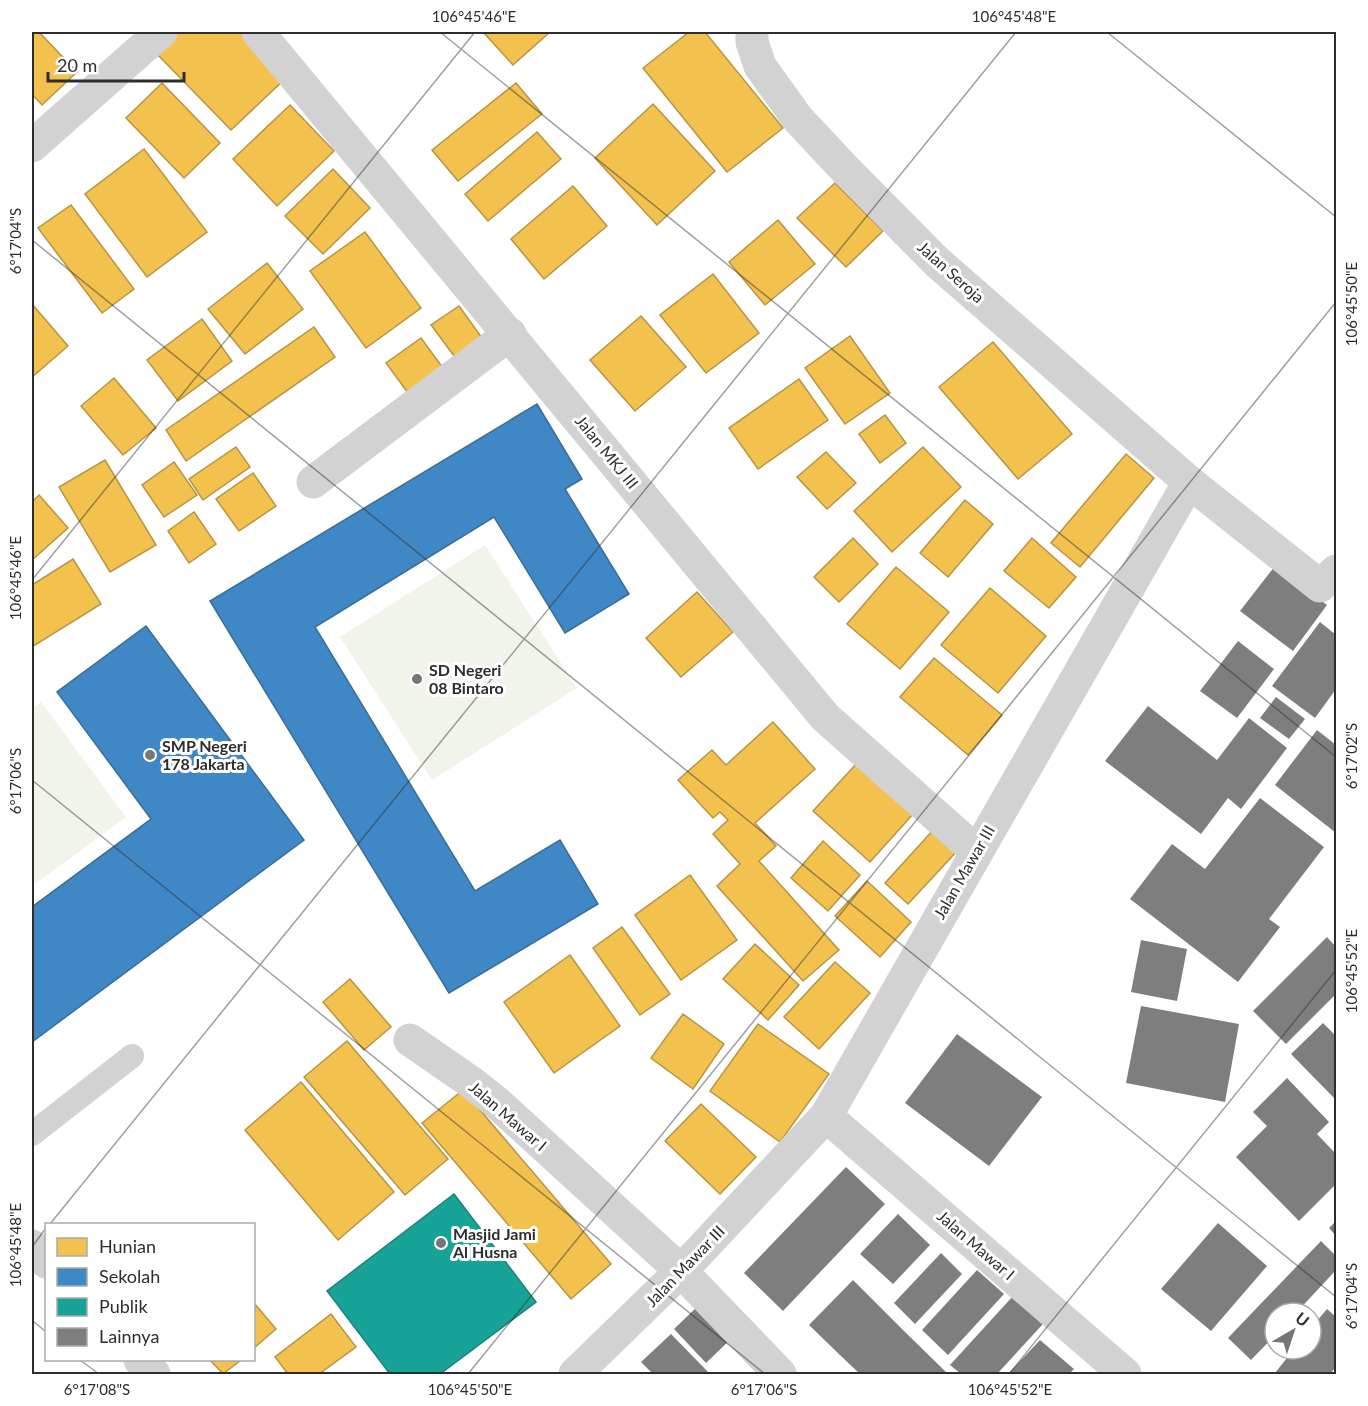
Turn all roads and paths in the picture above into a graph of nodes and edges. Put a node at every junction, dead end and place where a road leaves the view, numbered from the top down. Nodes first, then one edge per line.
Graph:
1 (161, 32) edge
2 (258, 32) edge
3 (752, 32) edge
4 (32, 146) edge
5 (510, 334) junction
6 (313, 482) dead end
7 (1190, 482) junction
8 (1331, 588) edge
9 (976, 851) junction
10 (410, 1040) dead end
11 (132, 1056) dead end
12 (825, 1116) junction
13 (32, 1134) edge
14 (32, 1246) edge
15 (45, 1261) edge
16 (681, 1271) junction
17 (142, 1361) edge
18 (154, 1374) edge
19 (575, 1374) edge
20 (780, 1374) edge
21 (1125, 1374) edge

1 - 4 street
2 - 5 street, Jalan MKJ III
3 - 7 street, Jalan Seroja
5 - 6 street
5 - 9 street, Jalan MKJ III
7 - 8 street
7 - 9 street, Jalan Mawar III
9 - 12 street, Jalan Mawar III
10 - 16 street, Jalan Mawar I
11 - 13 lane
12 - 16 street, Jalan Mawar III
12 - 21 street, Jalan Mawar I
14 - 15 street
16 - 19 street, Jalan Mawar III
16 - 20 street, Jalan Mawar I
17 - 18 street

